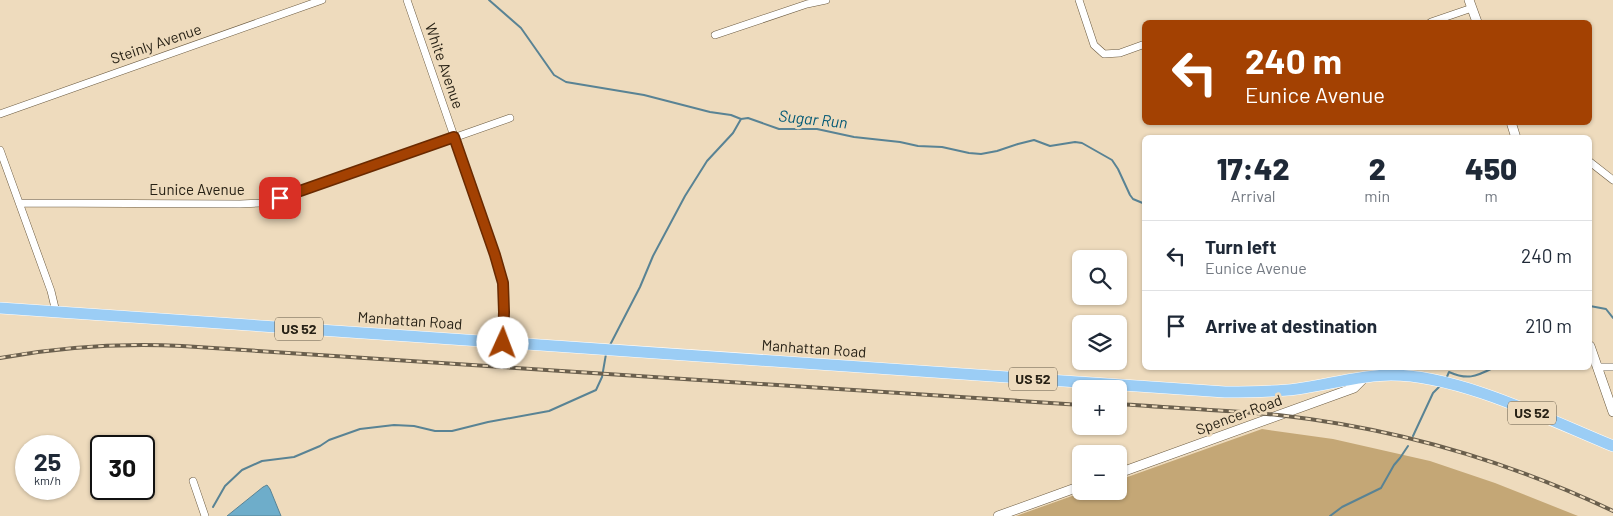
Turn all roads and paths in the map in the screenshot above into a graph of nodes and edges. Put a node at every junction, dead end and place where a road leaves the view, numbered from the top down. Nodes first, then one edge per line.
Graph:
1 (322, 0) edge
2 (407, 0) edge
3 (826, 0) edge
4 (1079, 0) edge
5 (1470, 4) edge
6 (1435, 20) edge
7 (1476, 20) edge
8 (715, 35) dead end
9 (1142, 45) edge
10 (0, 114) edge
11 (510, 118) dead end
12 (454, 137) junction
13 (0, 150) edge
14 (1592, 164) edge
15 (1613, 180) edge
16 (20, 204) junction
17 (0, 308) edge
18 (56, 312) junction
19 (503, 343) junction
20 (1592, 352) edge
21 (1613, 367) edge
22 (1598, 368) junction
23 (1365, 377) junction
24 (1613, 412) edge
25 (1613, 446) edge
26 (1127, 469) edge
27 (193, 481) dead end
28 (1072, 489) edge
29 (205, 516) edge
30 (998, 516) edge

1 - 10 street, Steinly Avenue
2 - 12 street, White Avenue
3 - 8 street
4 - 9 street
5 - 6 street
5 - 7 street
11 - 12 street, Eunice Avenue
12 - 16 street, Eunice Avenue
12 - 19 street, White Avenue
13 - 16 street
14 - 15 street
16 - 18 street
17 - 18 main road, Manhattan Road / US 52
18 - 19 main road, Manhattan Road / US 52
19 - 23 main road, Manhattan Road / US 52
20 - 22 street
21 - 22 street
22 - 24 street
23 - 25 main road, Manhattan Road / US 52
23 - 26 street, Spencer Road
27 - 29 street
28 - 30 street

